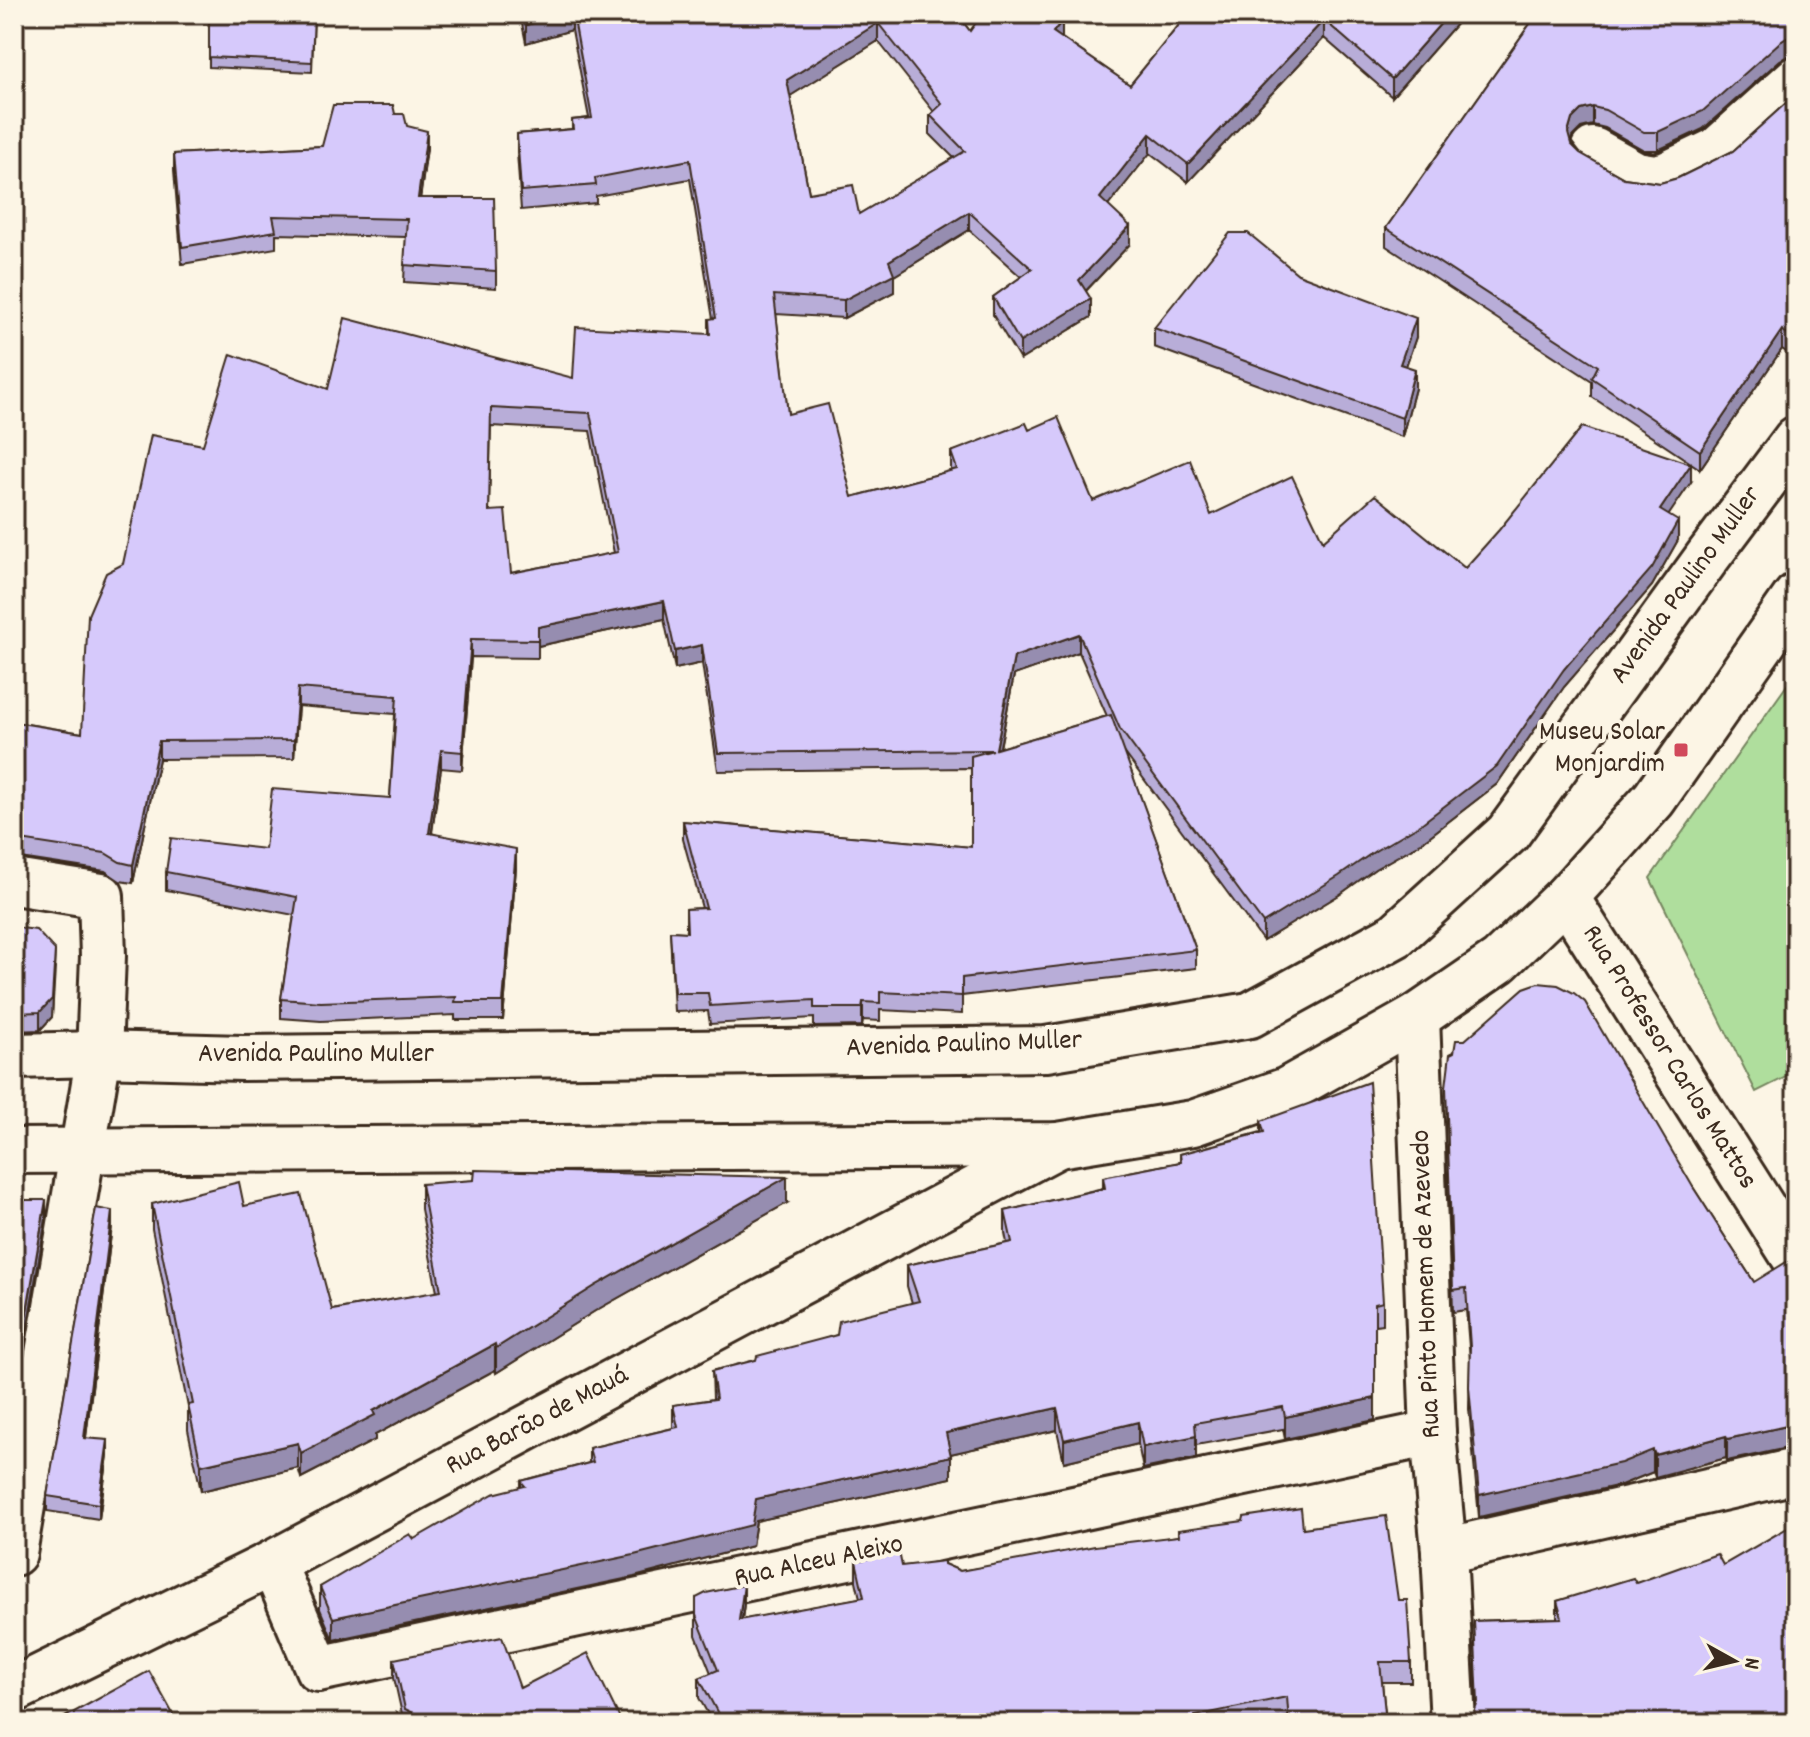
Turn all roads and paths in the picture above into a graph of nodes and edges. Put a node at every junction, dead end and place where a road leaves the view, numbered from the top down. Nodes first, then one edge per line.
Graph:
1 (1796, 79) edge
2 (1593, 150) dead end
3 (1796, 439) edge
4 (1796, 596) edge
5 (14, 882) edge
6 (1566, 897) junction
7 (1417, 1017) junction
8 (99, 1054) junction
9 (14, 1056) edge
10 (1058, 1145) junction
11 (14, 1151) edge
12 (84, 1151) junction
13 (1796, 1260) edge
14 (1433, 1433) junction
15 (1796, 1471) edge
16 (1444, 1551) junction
17 (14, 1553) edge
18 (273, 1563) junction
19 (14, 1690) edge
20 (1453, 1723) edge

1 - 2 street
3 - 8 street, Avenida Paulino Muller
4 - 6 street
5 - 8 street
6 - 7 street
6 - 13 street, Rua Professor Carlos Mattos
7 - 10 street
7 - 14 street, Rua Pinto Homem de Azevedo
8 - 9 street, Avenida Paulino Muller
8 - 12 street
10 - 12 street
10 - 18 street, Rua Barão de Mauá
11 - 12 street
12 - 17 street
14 - 16 street, Rua Pinto Homem de Azevedo
14 - 18 street, Rua Alceu Aleixo
15 - 16 street
16 - 20 street, Rua Pinto Homem de Azevedo
18 - 19 street, Rua Barão de Mauá

